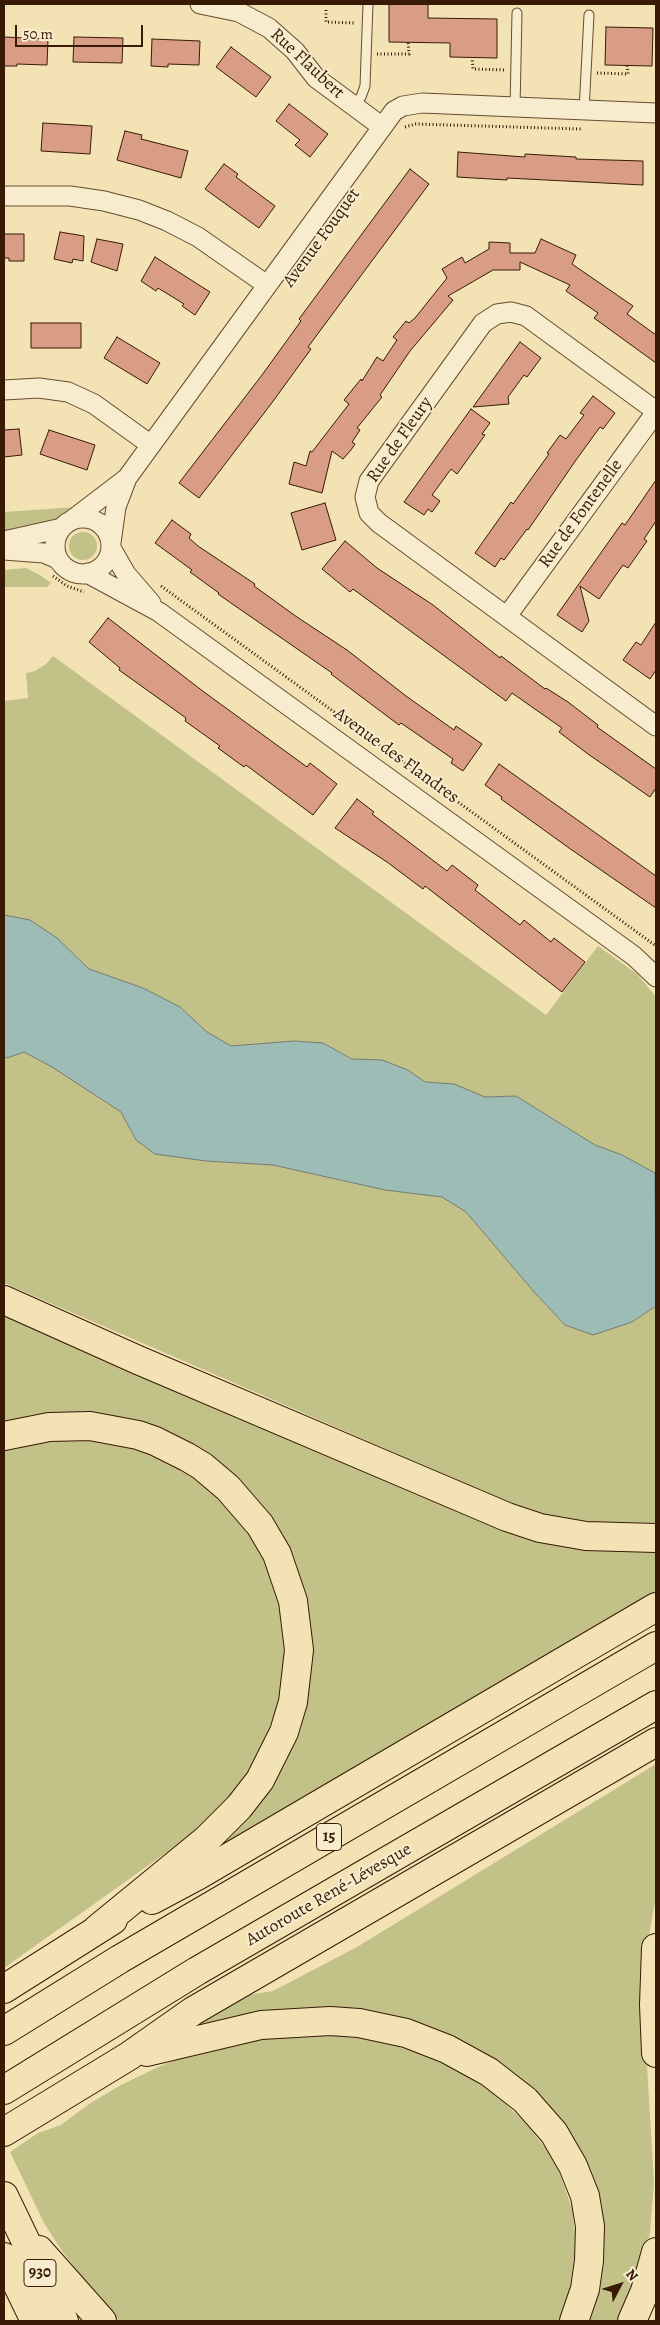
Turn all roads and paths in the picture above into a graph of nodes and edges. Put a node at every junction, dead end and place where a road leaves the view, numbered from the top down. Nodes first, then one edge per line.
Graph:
1 (200, 4) edge
2 (368, 4) edge
3 (326, 10) dead end
4 (517, 13) dead end
5 (589, 15) dead end
6 (367, 23) junction
7 (408, 42) dead end
8 (366, 54) junction
9 (472, 57) dead end
10 (627, 66) dead end
11 (516, 70) junction
12 (586, 72) junction
13 (353, 106) junction
14 (515, 109) junction
15 (656, 114) edge
16 (584, 120) junction
17 (381, 126) junction
18 (402, 129) dead end
19 (4, 196) edge
20 (267, 285) junction
21 (4, 390) edge
22 (656, 411) edge
23 (151, 445) junction
24 (127, 478) junction
25 (67, 524) junction
26 (4, 541) edge
27 (111, 545) junction
28 (4, 550) edge
29 (58, 559) junction
30 (88, 573) junction
31 (55, 579) dead end
32 (158, 584) dead end
33 (81, 593) dead end
34 (159, 612) junction
35 (507, 616) junction
36 (656, 726) edge
37 (656, 946) edge
38 (656, 977) edge
39 (4, 1300) edge
40 (4, 1436) edge
41 (656, 1538) edge
42 (656, 1607) edge
43 (656, 1646) edge
44 (656, 1705) edge
45 (656, 1742) edge
46 (97, 1929) junction
47 (656, 1948) edge
48 (4, 1989) edge
49 (4, 2031) edge
50 (656, 2053) edge
51 (129, 2056) junction
52 (4, 2090) edge
53 (4, 2132) edge
54 (4, 2196) edge
55 (17, 2224) junction
56 (656, 2252) edge
57 (4, 2257) edge
58 (35, 2321) edge
59 (64, 2321) edge
60 (102, 2321) edge
61 (574, 2321) edge
62 (632, 2321) edge

1 - 13 street, Rue Flaubert
2 - 6 lane
3 - 6 path
4 - 11 lane
5 - 12 lane
6 - 8 lane
7 - 8 path
8 - 13 lane
9 - 11 path
10 - 12 path
11 - 14 lane
12 - 16 lane
13 - 17 street, Rue Flaubert
14 - 16 street, Avenue Fouquet
14 - 17 street, Avenue Fouquet
15 - 16 street, Avenue Fouquet
16 - 18 path
17 - 20 street, Avenue Fouquet
19 - 20 street
20 - 23 street, Avenue Fouquet
21 - 23 street
22 - 35 street, Rue de Fontenelle
22 - 35 street, Rue de Fleury
23 - 24 street, Avenue Fouquet
24 - 25 street, Avenue Fouquet
24 - 27 street, Avenue Fouquet
25 - 26 street, Avenue Fouquet
25 - 27 street
25 - 29 street
27 - 30 street
27 - 34 street, Avenue des Flandres
28 - 29 street
29 - 30 street
30 - 34 street, Avenue des Flandres
31 - 33 path
32 - 37 path, Avenue des Flandres
34 - 38 street, Avenue des Flandres
35 - 36 street, Rue de Fleury
39 - 41 highway
40 - 46 highway
42 - 46 highway
43 - 49 highway, 15
44 - 52 highway, Autoroute René-Lévesque
45 - 51 highway
46 - 48 highway
47 - 50 highway
51 - 53 highway
51 - 61 highway
54 - 55 highway, 930
55 - 59 highway, 930
55 - 60 highway
56 - 62 highway
57 - 58 highway, 930

